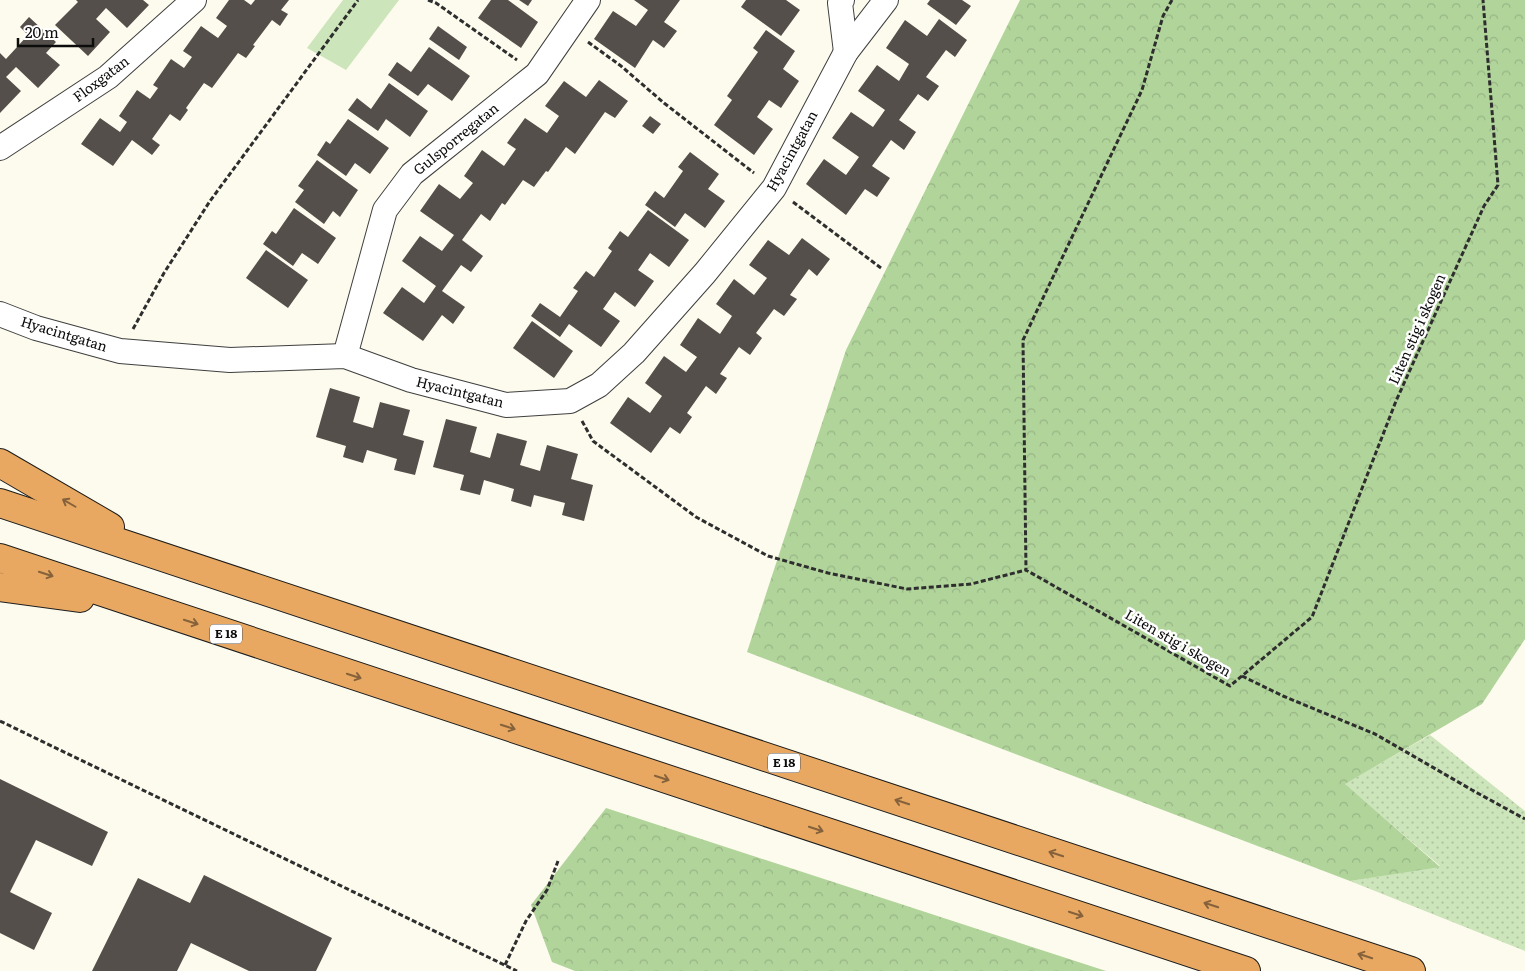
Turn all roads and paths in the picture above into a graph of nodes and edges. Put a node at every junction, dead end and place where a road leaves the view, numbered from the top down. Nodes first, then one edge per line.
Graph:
1 (194, 0) edge
2 (358, 0) edge
3 (428, 0) edge
4 (588, 0) edge
5 (842, 0) edge
6 (886, 0) edge
7 (1172, 0) edge
8 (1483, 0) edge
9 (569, 29) junction
10 (846, 52) junction
11 (537, 74) junction
12 (0, 148) edge
13 (774, 188) junction
14 (881, 268) dead end
15 (0, 314) edge
16 (120, 351) junction
17 (345, 356) junction
18 (570, 401) junction
19 (0, 463) edge
20 (0, 503) edge
21 (157, 554) junction
22 (0, 558) edge
23 (1026, 570) junction
24 (0, 587) edge
25 (145, 607) junction
26 (1242, 676) junction
27 (0, 721) edge
28 (1525, 819) edge
29 (558, 861) dead end
30 (504, 965) junction
31 (517, 971) edge
32 (1246, 971) edge
33 (1411, 971) edge

1 - 12 street, Floxgatan
2 - 16 path
3 - 11 path
4 - 9 street, Gulsporregatan
5 - 10 street
6 - 10 street, Hyacintgatan
7 - 23 path
8 - 26 path, Liten stig i skogen
9 - 11 street, Gulsporregatan
9 - 13 path
10 - 13 street, Hyacintgatan
11 - 17 street, Gulsporregatan
13 - 14 path
13 - 18 street, Hyacintgatan
15 - 16 street, Hyacintgatan
16 - 17 street, Hyacintgatan
17 - 18 street, Hyacintgatan
18 - 23 path
21 -> 19 highway
20 - 21 highway, E 18
33 -> 21 highway, E 18
22 -> 25 highway, E 18
23 - 26 path, Liten stig i skogen
24 - 25 highway
25 -> 32 highway, E 18
26 - 28 path
27 - 30 path
29 - 30 path
30 - 31 path

